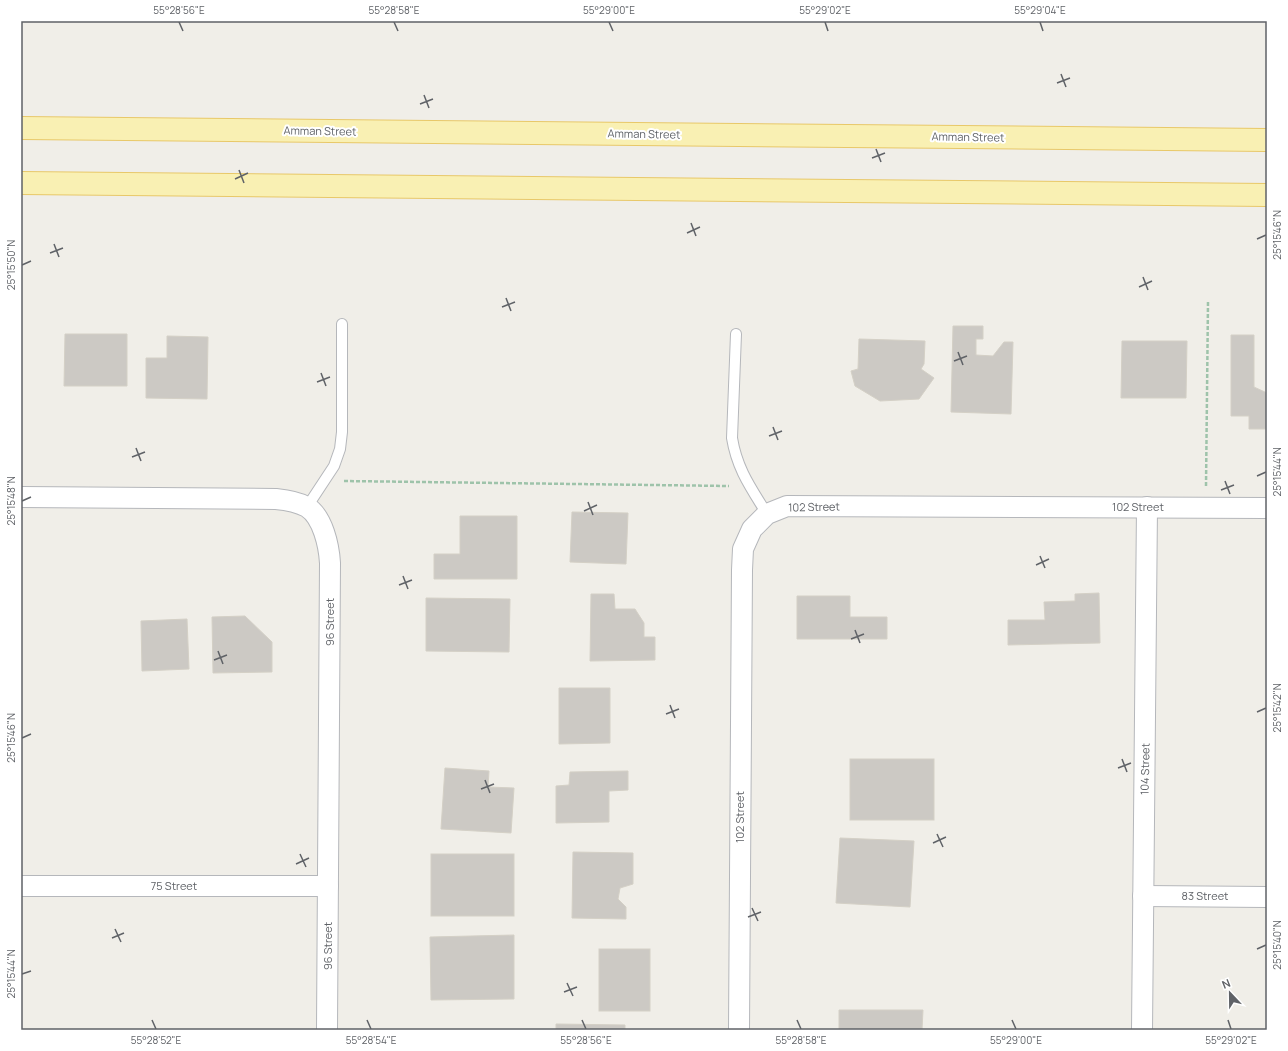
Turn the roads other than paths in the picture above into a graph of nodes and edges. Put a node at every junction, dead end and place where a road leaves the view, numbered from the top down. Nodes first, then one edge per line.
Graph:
1 (21, 128) edge
2 (1267, 140) edge
3 (21, 183) edge
4 (1267, 195) edge
5 (342, 324) dead end
6 (736, 334) dead end
7 (21, 497) edge
8 (307, 507) junction
9 (1147, 507) junction
10 (1267, 508) edge
11 (767, 514) junction
12 (21, 886) edge
13 (328, 886) junction
14 (1144, 896) junction
15 (1267, 897) edge
16 (327, 1030) edge
17 (739, 1030) edge
18 (1142, 1030) edge

1 - 2 main road, Amman Street
3 - 4 main road
5 - 8 lane
6 - 11 lane
7 - 8 street
8 - 13 street, 96 Street
9 - 10 street, 102 Street
9 - 11 street, 102 Street
9 - 14 street, 104 Street
11 - 17 street, 102 Street
12 - 13 street, 75 Street
13 - 16 street, 96 Street
14 - 15 street, 83 Street
14 - 18 street, 104 Street

